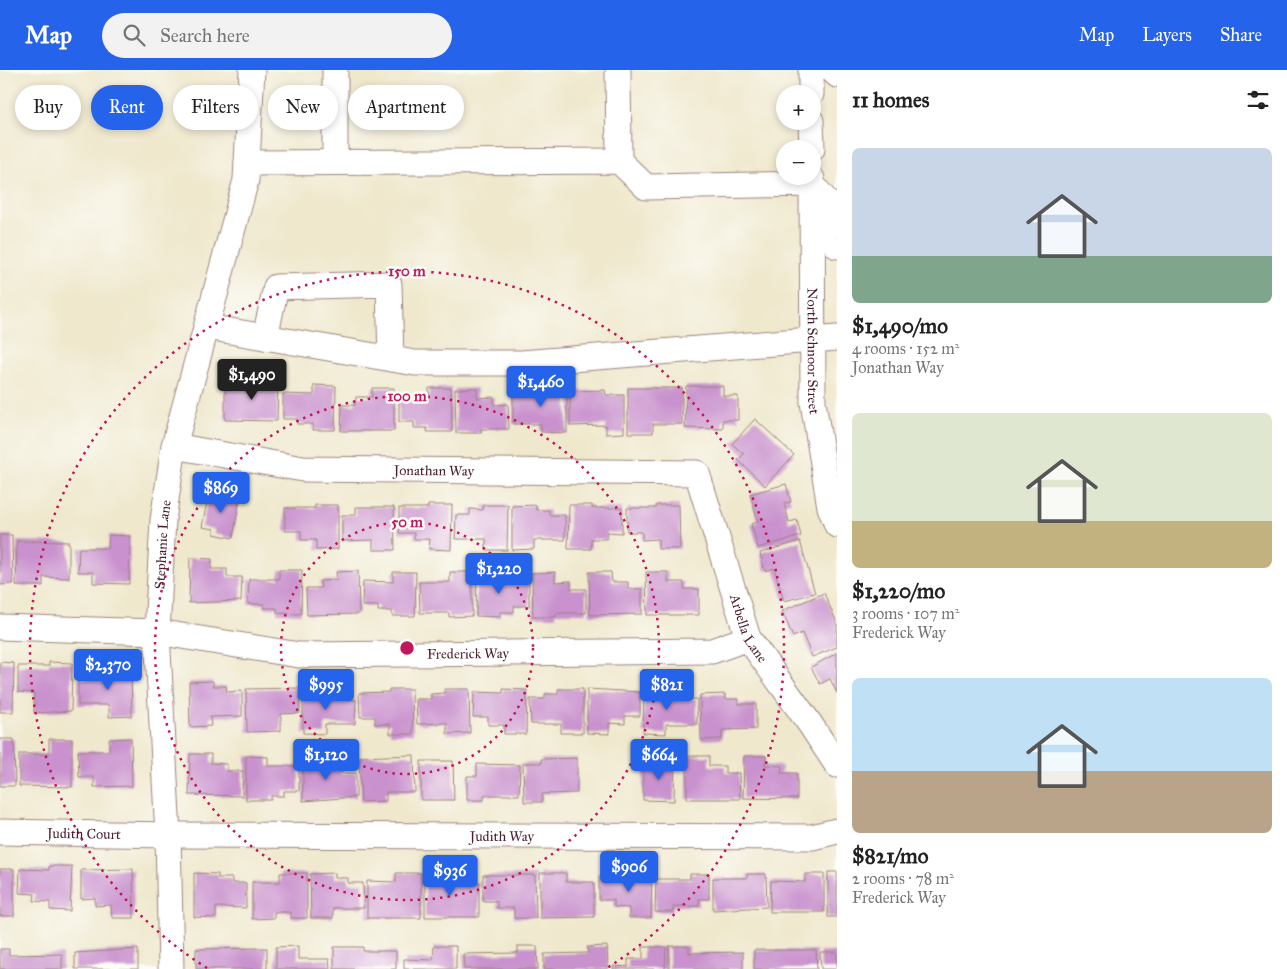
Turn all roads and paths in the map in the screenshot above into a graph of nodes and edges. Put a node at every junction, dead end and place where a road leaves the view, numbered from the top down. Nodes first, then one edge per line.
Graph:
1 (252, 70) edge
2 (335, 70) edge
3 (618, 70) edge
4 (811, 70) edge
5 (832, 70) edge
6 (837, 75) edge
7 (811, 85) edge
8 (619, 161) junction
9 (334, 162) junction
10 (247, 163) junction
11 (776, 182) edge
12 (812, 185) edge
13 (815, 185) edge
14 (837, 246) edge
15 (207, 327) junction
16 (265, 337) junction
17 (825, 338) edge
18 (392, 359) junction
19 (174, 446) junction
20 (697, 473) joint
21 (837, 525) edge
22 (0, 627) edge
23 (157, 632) junction
24 (748, 638) junction
25 (837, 765) edge
26 (837, 830) edge
27 (0, 832) edge
28 (168, 835) junction
29 (170, 969) edge

1 - 10 street, Stephanie Lane
2 - 9 street
3 - 8 street
4 - 7 street
5 - 6 street
8 - 9 street
8 - 11 street
9 - 10 street
10 - 15 street, Stephanie Lane
12 - 17 street, North Schnoor Street
13 - 14 street
15 - 16 street
15 - 19 street, Stephanie Lane
16 - 18 street
16 - 18 street
17 - 18 street
17 - 21 street, North Schnoor Street
19 - 20 street, Jonathan Way
19 - 23 street, Stephanie Lane
20 - 24 street, Arbella Lane
22 - 23 street, Frederick Way
23 - 24 street, Frederick Way
23 - 28 street, Stephanie Lane
24 - 25 street, Arbella Lane
26 - 28 street, Judith Way
27 - 28 street, Judith Court
28 - 29 street, Stephanie Lane

